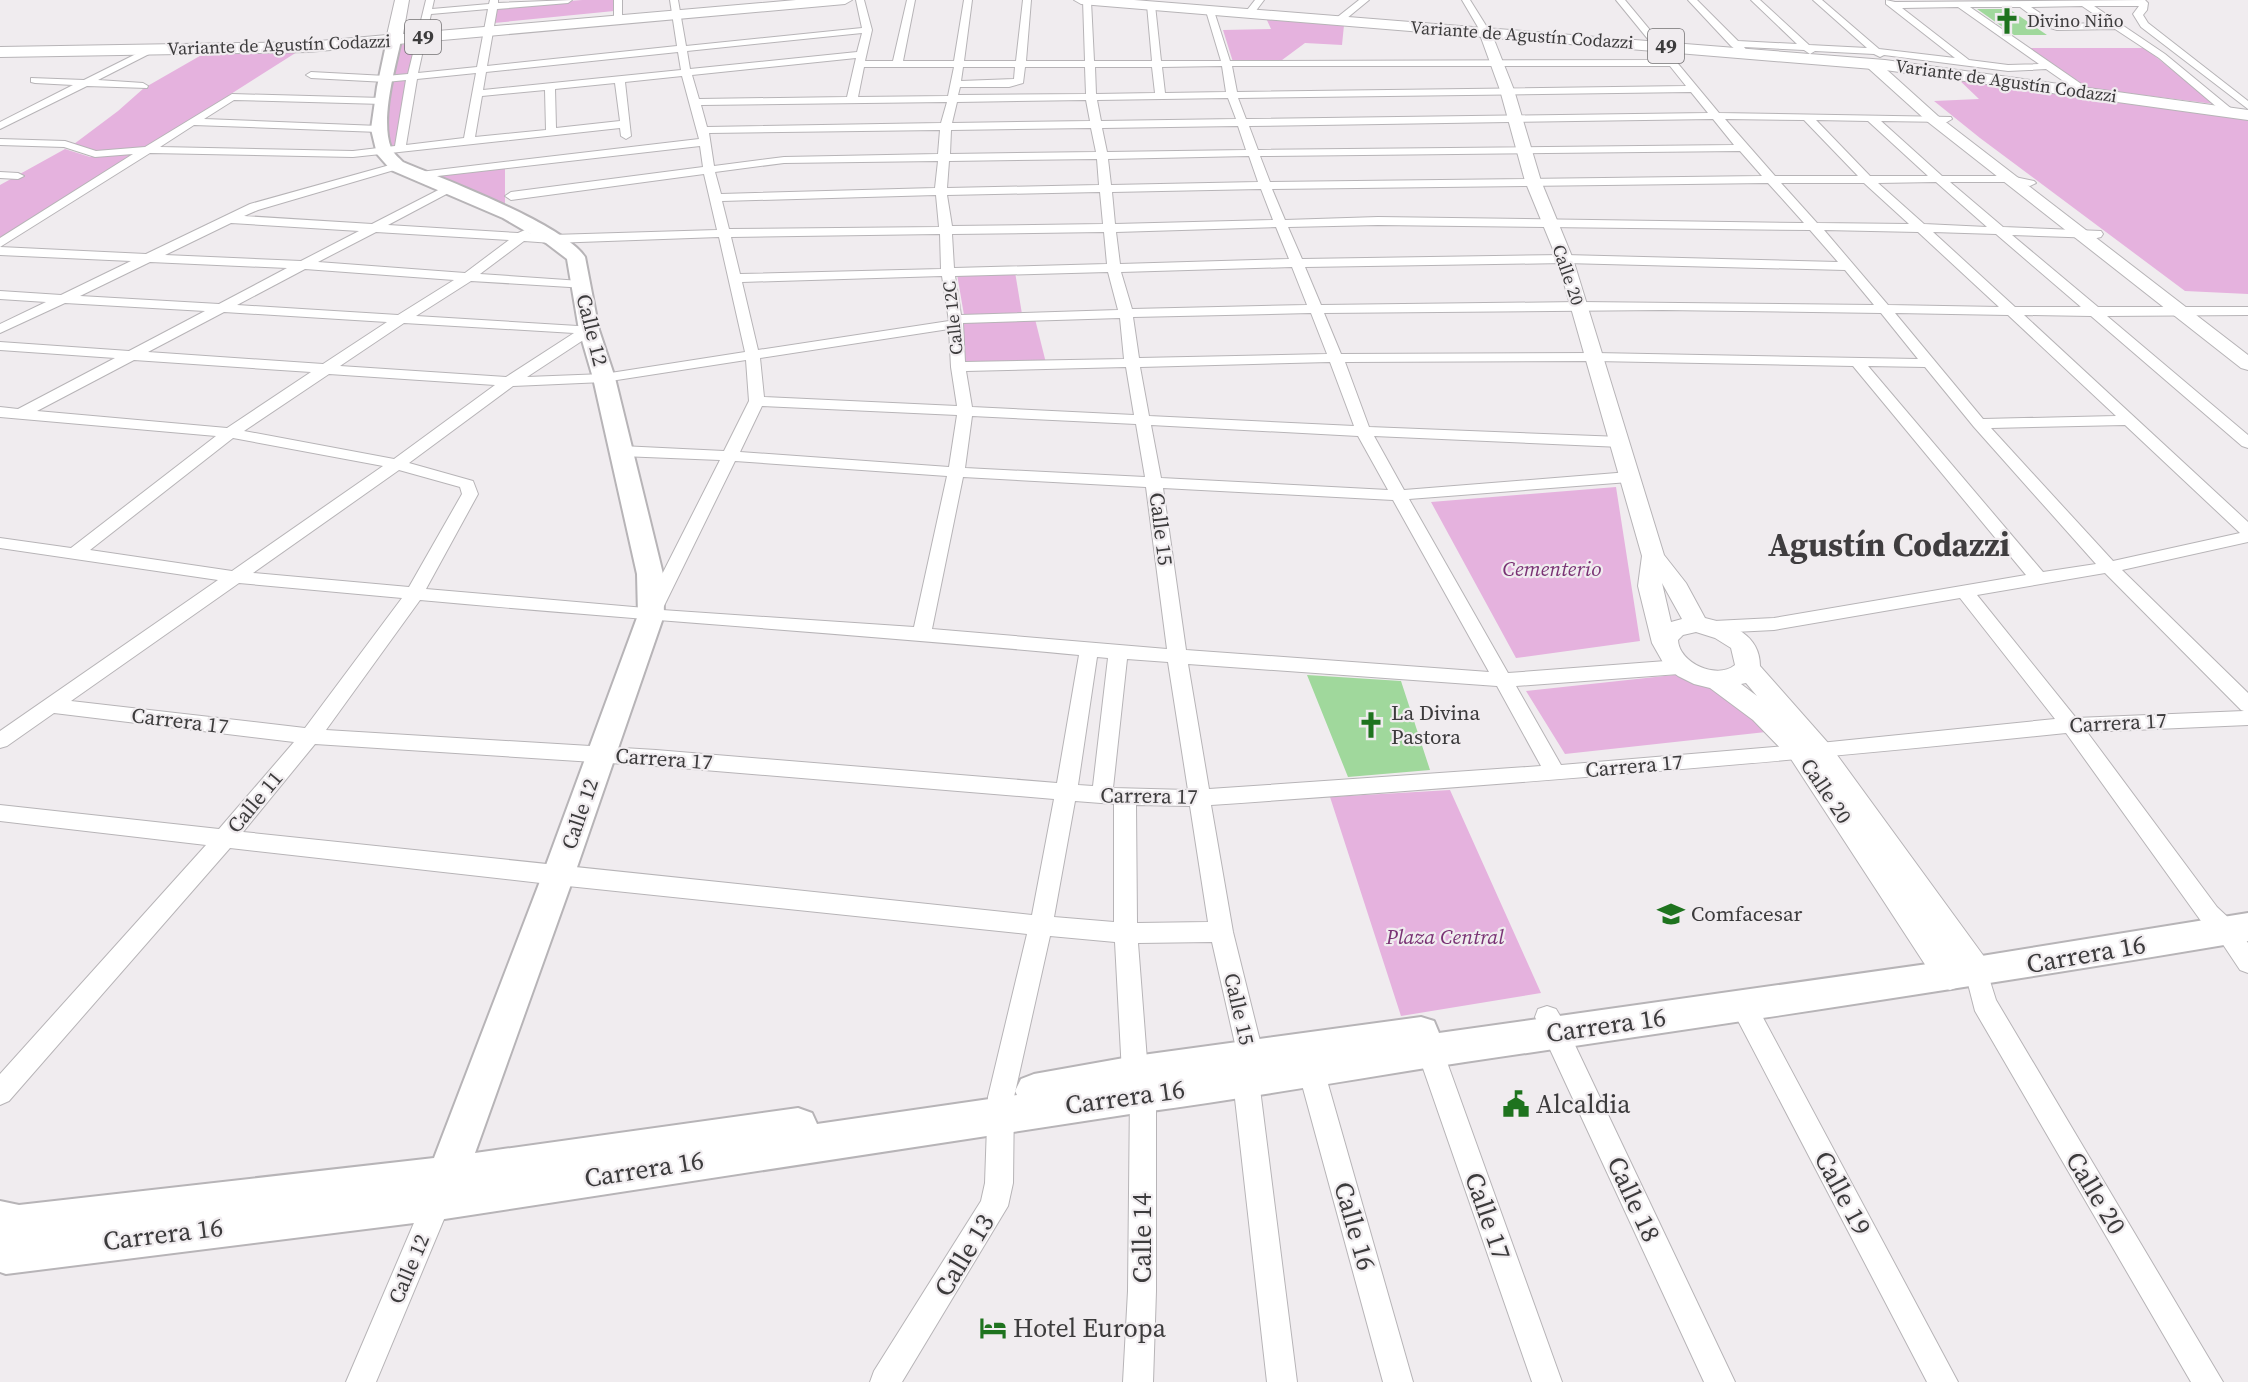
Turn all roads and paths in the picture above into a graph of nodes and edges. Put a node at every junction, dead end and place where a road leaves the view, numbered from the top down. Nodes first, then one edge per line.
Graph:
1 (402, 0) edge
2 (430, 0) edge
3 (568, 0) edge
4 (618, 0) edge
5 (845, 0) edge
6 (861, 0) edge
7 (911, 0) edge
8 (968, 0) edge
9 (1027, 0) edge
10 (1081, 0) edge
11 (1260, 0) edge
12 (1365, 0) edge
13 (1466, 0) edge
14 (1620, 0) edge
15 (1692, 0) edge
16 (1755, 0) edge
17 (1817, 0) edge
18 (552, 1) edge
19 (1086, 1) edge
20 (1131, 2) edge
21 (1956, 2) edge
22 (2018, 2) edge
23 (2080, 2) edge
24 (2141, 2) edge
25 (493, 3) edge
26 (1890, 3) edge
27 (1151, 5) junction
28 (675, 7) edge
29 (1200, 7) edge
30 (426, 12) junction
31 (1249, 14) junction
32 (620, 20) junction
33 (1338, 21) junction
34 (2144, 25) junction
35 (2118, 26) junction
36 (867, 30) junction
37 (488, 32) junction
38 (1485, 32) junction
39 (421, 38) junction
40 (394, 40) junction
41 (1657, 46) junction
42 (1739, 48) junction
43 (1806, 48) junction
44 (683, 49) junction
45 (150, 50) junction
46 (4, 53) edge
47 (863, 54) junction
48 (1818, 60) junction
49 (1881, 61) junction
50 (1965, 61) junction
51 (1671, 63) junction
52 (859, 64) junction
53 (897, 64) junction
54 (1088, 64) junction
55 (1158, 64) junction
56 (1496, 64) junction
57 (959, 65) junction
58 (1022, 65) junction
59 (1227, 65) junction
60 (2048, 66) junction
61 (480, 70) junction
62 (686, 72) junction
63 (311, 75) dead end
64 (412, 76) junction
65 (1985, 78) junction
66 (386, 79) junction
67 (34, 80) dead end
68 (620, 80) junction
69 (85, 83) junction
70 (956, 84) junction
71 (143, 86) dead end
72 (550, 87) junction
73 (1694, 88) junction
74 (1507, 90) junction
75 (2086, 92) junction
76 (476, 94) junction
77 (1232, 95) junction
78 (1160, 96) junction
79 (1091, 97) junction
80 (852, 99) junction
81 (951, 99) junction
82 (383, 101) junction
83 (693, 102) junction
84 (2248, 106) edge
85 (2229, 112) junction
86 (2248, 115) edge
87 (1717, 116) junction
88 (1808, 118) junction
89 (1871, 118) junction
90 (1940, 119) junction
91 (1516, 120) junction
92 (190, 122) junction
93 (1243, 123) junction
94 (625, 124) junction
95 (1095, 124) junction
96 (0, 126) edge
97 (946, 127) junction
98 (379, 129) junction
99 (551, 132) junction
100 (703, 136) junction
101 (469, 141) junction
102 (0, 142) edge
103 (1743, 148) junction
104 (1523, 149) junction
105 (148, 150) junction
106 (627, 150) junction
107 (1256, 154) junction
108 (393, 155) junction
109 (1102, 156) junction
110 (942, 159) junction
111 (709, 170) junction
112 (0, 175) edge
113 (420, 175) junction
114 (18, 176) dead end
115 (1939, 179) junction
116 (2010, 179) junction
117 (510, 180) junction
118 (1772, 180) junction
119 (1868, 180) junction
120 (1533, 181) junction
121 (2030, 183) junction
122 (450, 188) junction
123 (1266, 188) junction
124 (1104, 190) junction
125 (941, 192) junction
126 (717, 198) junction
127 (509, 214) junction
128 (228, 219) junction
129 (1281, 224) junction
130 (1549, 224) junction
131 (373, 227) junction
132 (1110, 228) junction
133 (1814, 228) junction
134 (1921, 228) junction
135 (946, 230) junction
136 (2001, 231) junction
137 (725, 233) junction
138 (2090, 234) junction
139 (535, 235) junction
140 (1, 249) edge
141 (147, 257) junction
142 (1565, 259) junction
143 (1297, 263) junction
144 (300, 265) junction
145 (1849, 266) junction
146 (1114, 269) junction
147 (948, 272) junction
148 (468, 277) junction
149 (734, 279) junction
150 (581, 285) junction
151 (0, 295) edge
152 (60, 299) junction
153 (1580, 306) junction
154 (222, 307) junction
155 (1316, 309) junction
156 (1884, 310) junction
157 (2012, 311) junction
158 (2248, 311) edge
159 (2094, 312) junction
160 (2199, 312) junction
161 (2181, 313) junction
162 (1126, 314) junction
163 (399, 320) junction
164 (956, 321) junction
165 (0, 328) edge
166 (589, 330) junction
167 (0, 346) edge
168 (2248, 350) edge
169 (133, 356) junction
170 (753, 357) junction
171 (1594, 357) junction
172 (1336, 358) junction
173 (1132, 363) junction
174 (1858, 363) junction
175 (1927, 363) junction
176 (2248, 364) edge
177 (958, 367) junction
178 (325, 370) junction
179 (604, 378) junction
180 (509, 382) junction
181 (757, 401) junction
182 (964, 410) junction
183 (0, 412) edge
184 (20, 414) junction
185 (1142, 419) junction
186 (2130, 420) junction
187 (1979, 424) junction
188 (0, 425) edge
189 (1364, 433) junction
190 (230, 434) junction
191 (1621, 442) junction
192 (2248, 443) edge
193 (621, 451) junction
194 (730, 456) junction
195 (395, 464) junction
196 (956, 472) junction
197 (1629, 477) junction
198 (1154, 482) junction
199 (1398, 495) junction
200 (2248, 531) edge
201 (2248, 537) edge
202 (0, 543) edge
203 (73, 555) junction
204 (1653, 556) junction
205 (2109, 567) junction
206 (236, 577) junction
207 (2039, 579) junction
208 (1965, 592) junction
209 (414, 593) junction
210 (651, 615) junction
211 (1774, 624) junction
212 (1705, 626) junction
213 (922, 634) junction
214 (1664, 643) junction
215 (1089, 650) junction
216 (1118, 652) junction
217 (1177, 657) junction
218 (1745, 657) junction
219 (1679, 667) junction
220 (1504, 680) junction
221 (1716, 680) junction
222 (2248, 705) edge
223 (50, 706) junction
224 (2248, 718) edge
225 (2071, 725) junction
226 (310, 736) junction
227 (0, 741) edge
228 (1810, 751) junction
229 (601, 755) junction
230 (1555, 773) junction
231 (1066, 793) junction
232 (1102, 795) junction
233 (1125, 797) junction
234 (1199, 798) junction
235 (0, 813) edge
236 (224, 839) junction
237 (558, 876) junction
238 (2233, 920) edge
239 (1041, 926) junction
240 (1221, 932) junction
241 (1126, 933) junction
242 (2248, 963) edge
243 (1964, 974) junction
244 (1743, 1005) junction
245 (1552, 1024) junction
246 (1430, 1051) junction
247 (1248, 1069) junction
248 (1311, 1070) junction
249 (1139, 1084) junction
250 (0, 1093) edge
251 (1002, 1106) junction
252 (442, 1188) junction
253 (0, 1221) edge
254 (0, 1251) edge
255 (361, 1382) edge
256 (885, 1382) edge
257 (1138, 1382) edge
258 (1282, 1382) edge
259 (1398, 1382) edge
260 (1547, 1382) edge
261 (1720, 1382) edge
262 (1943, 1382) edge
263 (2208, 1382) edge

1 - 40 main road
2 - 30 street
3 - 18 street
4 - 32 street
5 - 28 main road, Variante de Agustín Codazzi / 49
6 - 36 street
7 - 53 street
8 - 57 street, Calle 12C
9 - 58 street
10 - 19 main road, Variante de Agustín Codazzi / 49
11 - 31 street
12 - 33 street
13 - 38 street, Calle 20
14 - 41 street
15 - 42 street
16 - 43 street
17 - 49 street
18 - 25 street
19 - 20 main road, Variante de Agustín Codazzi / 49
19 - 54 street, Calle 15
20 - 27 main road, Variante de Agustín Codazzi / 49
21 - 22 street
21 - 26 street
21 - 60 street
22 - 23 street
22 - 35 street
23 - 24 street
23 - 35 street
24 - 34 street
25 - 30 street
25 - 37 street
26 - 50 street
27 - 29 main road, Variante de Agustín Codazzi / 49
27 - 55 street
28 - 32 main road, Variante de Agustín Codazzi / 49
28 - 44 street
29 - 31 main road, Variante de Agustín Codazzi / 49
29 - 59 street
30 - 39 street
31 - 33 main road, Variante de Agustín Codazzi / 49
32 - 37 main road, Variante de Agustín Codazzi / 49
33 - 38 main road, Variante de Agustín Codazzi / 49
34 - 35 street
34 - 84 street
35 - 85 street
36 - 44 street
36 - 47 street
37 - 39 main road, Variante de Agustín Codazzi / 49
37 - 61 street
38 - 41 main road, Variante de Agustín Codazzi / 49
38 - 56 street, Calle 20
39 - 40 main road, Variante de Agustín Codazzi / 49
39 - 64 street
40 - 45 main road, Variante de Agustín Codazzi / 49
40 - 66 main road
41 - 42 main road, Variante de Agustín Codazzi / 49
41 - 51 street
42 - 43 street
42 - 48 main road, Variante de Agustín Codazzi / 49
43 - 48 street
43 - 49 street
44 - 61 street
44 - 62 street
45 - 46 main road, Variante de Agustín Codazzi / 49
45 - 69 street
47 - 52 street
47 - 62 street
48 - 49 main road, Variante de Agustín Codazzi / 49
49 - 50 street
49 - 65 main road, Variante de Agustín Codazzi / 49
49 - 90 street
50 - 60 street
50 - 65 street
51 - 56 street
51 - 73 street
52 - 53 street
52 - 80 street
53 - 57 street
54 - 55 street
54 - 58 street
54 - 79 street, Calle 15
55 - 59 street
55 - 78 street
56 - 59 street
56 - 74 street, Calle 20
57 - 58 street
57 - 70 street, Calle 12C
58 - 70 street
59 - 77 street
60 - 75 street
61 - 64 street
61 - 76 street
62 - 68 street
62 - 83 street
63 - 66 street
64 - 66 street
64 - 108 street
65 - 75 main road, Variante de Agustín Codazzi / 49
66 - 82 main road
67 - 69 street
68 - 72 street
68 - 94 street
69 - 71 street
69 - 96 street
70 - 81 street, Calle 12C
72 - 76 street
72 - 99 street
73 - 74 street
73 - 87 street
74 - 77 street
74 - 91 street, Calle 20
75 - 85 main road, Variante de Agustín Codazzi / 49
76 - 101 street
77 - 78 street
77 - 93 street
78 - 79 street
79 - 81 street
79 - 95 street, Calle 15
80 - 81 street
80 - 83 street
81 - 97 street, Calle 12C
82 - 92 street
82 - 98 main road
83 - 100 street
85 - 86 main road, Variante de Agustín Codazzi / 49
87 - 88 street
87 - 91 street
87 - 103 street
88 - 89 street
88 - 119 street
89 - 90 street
89 - 115 street
90 - 116 street
90 - 121 street
91 - 93 street
91 - 104 street, Calle 20
92 - 98 street
92 - 105 street
93 - 95 street
93 - 107 street
94 - 99 street
94 - 106 street
95 - 97 street
95 - 109 street, Calle 15
97 - 100 street
97 - 110 street, Calle 12C
98 - 108 main road
99 - 101 street
100 - 106 street
100 - 111 street
101 - 108 street
102 - 105 street
103 - 104 street
103 - 118 street
104 - 107 street
104 - 120 street, Calle 20
105 - 108 street
105 - 140 street
106 - 117 street
107 - 109 street
107 - 123 street
108 - 113 main road, Calle 12
108 - 128 street
109 - 110 street
109 - 124 street, Calle 15
110 - 111 street
110 - 125 street, Calle 12C
111 - 117 street
111 - 126 street
112 - 114 street
113 - 117 street
113 - 122 main road, Calle 12
115 - 116 street
115 - 119 street
115 - 136 street
116 - 121 street
116 - 138 street
117 - 127 street
118 - 119 street
118 - 120 street
118 - 133 street
119 - 134 street
120 - 123 street
120 - 130 street, Calle 20
121 - 138 street
122 - 127 main road, Calle 12
122 - 131 street
123 - 124 street
123 - 129 street
124 - 125 street
124 - 132 street, Calle 15
125 - 126 street
125 - 135 street, Calle 12C
126 - 137 street
127 - 139 main road, Calle 12
128 - 131 street
128 - 141 street
129 - 130 street
129 - 132 street
129 - 143 street
130 - 133 street
130 - 142 street, Calle 20
131 - 139 street
131 - 144 street
132 - 135 street
132 - 146 street, Calle 15
133 - 134 street
133 - 145 street
134 - 136 street
134 - 157 street
135 - 137 street
135 - 147 street, Calle 12C
136 - 138 street
136 - 159 street
137 - 139 street
137 - 149 street
138 - 160 street
138 - 161 street
139 - 148 street
139 - 150 main road, Calle 12
140 - 141 street
141 - 144 street
141 - 152 street
142 - 143 street
142 - 145 street
142 - 153 street, Calle 20
143 - 146 street
143 - 155 street
144 - 148 street
144 - 154 street
145 - 156 street
146 - 147 street
146 - 162 street, Calle 15
147 - 149 street
147 - 164 street, Calle 12C
148 - 150 street
148 - 163 street
149 - 170 street
150 - 166 main road, Calle 12
151 - 152 street
152 - 154 street
152 - 165 street
153 - 155 street
153 - 156 street
153 - 171 street, Calle 20
154 - 163 street
154 - 169 street
155 - 162 street
155 - 172 street
156 - 157 street
156 - 175 street
157 - 159 street
157 - 186 street
158 - 160 street
159 - 161 street
159 - 192 street
160 - 161 street
160 - 168 street
161 - 176 street
162 - 164 street
162 - 173 street, Calle 15
163 - 166 street
163 - 178 street
164 - 170 street
164 - 177 street, Calle 12C
166 - 179 main road, Calle 12
166 - 180 street
167 - 169 street
169 - 178 street
169 - 184 street
170 - 179 street
170 - 181 street
171 - 172 street
171 - 174 street
171 - 191 street, Calle 20
172 - 173 street
172 - 189 street
173 - 177 street
173 - 185 street, Calle 15
174 - 175 street
174 - 207 street
175 - 187 street
177 - 182 street, Calle 12C
178 - 180 street
178 - 190 street
179 - 180 street
179 - 193 main road, Calle 12
180 - 195 street
181 - 182 street
181 - 194 street
182 - 185 street
182 - 196 street, Calle 12C
183 - 184 street
184 - 188 street
184 - 190 street
185 - 189 street
185 - 198 street, Calle 15
186 - 187 street
186 - 200 street
187 - 205 street
189 - 191 street
189 - 199 street
190 - 195 street
190 - 203 street
191 - 197 street, Calle 20
193 - 194 street
193 - 210 main road, Calle 12
194 - 196 street
194 - 210 street
195 - 206 street
195 - 209 street, Calle 11
196 - 198 street
196 - 213 street, Calle 12C
197 - 199 street
197 - 204 street, Calle 20
198 - 199 street
198 - 217 street, Calle 15
199 - 220 street
201 - 205 street
202 - 203 street
203 - 206 street
204 - 212 street, Calle 20
204 - 214 street, Calle 20
205 - 207 street
205 - 222 street
206 - 209 street
206 - 223 street
207 - 208 street
208 - 211 street
208 - 225 street
209 - 210 street
209 - 226 street, Calle 11
210 - 213 street
210 - 229 main road, Calle 12
211 - 212 street
211 - 218 street
212 - 214 street
212 - 218 street
213 - 215 street
214 - 219 street
215 - 216 street
215 - 231 street, Calle 13
216 - 217 street
216 - 232 street
217 - 220 street
217 - 234 street, Calle 15
218 - 221 street
218 - 228 street, Calle 20
219 - 220 street
219 - 221 street
220 - 230 street
221 - 228 street, Calle 20
223 - 226 street, Carrera 17
223 - 227 street
224 - 225 street, Carrera 17
225 - 228 street, Carrera 17
225 - 238 street
226 - 229 street, Carrera 17
226 - 236 street, Calle 11
228 - 230 street, Carrera 17
228 - 243 street, Calle 20
229 - 231 street, Carrera 17
229 - 237 main road, Calle 12
230 - 234 street, Carrera 17
231 - 232 street, Carrera 17
231 - 239 street, Calle 13
232 - 233 street, Carrera 17
233 - 234 street, Carrera 17
233 - 241 street, Calle 14
234 - 240 street, Calle 15
235 - 236 street
236 - 237 street
236 - 250 street, Calle 11
237 - 239 street
237 - 252 main road, Calle 12
238 - 242 street
238 - 243 main road, Carrera 16
239 - 241 street
239 - 251 street, Calle 13
240 - 241 street
240 - 247 street, Calle 15
241 - 249 street, Calle 14
243 - 244 main road, Carrera 16
243 - 245 main road, Carrera 16
243 - 263 street, Calle 20
244 - 245 main road, Carrera 16
244 - 262 street, Calle 19
245 - 246 main road, Carrera 16
245 - 247 main road, Carrera 16
245 - 261 street, Calle 18
246 - 248 main road, Carrera 16
246 - 260 street, Calle 17
247 - 248 main road, Carrera 16
247 - 249 main road, Carrera 16
247 - 258 street, Calle 15
248 - 259 street, Calle 16
249 - 251 main road, Carrera 16
249 - 257 street, Calle 14
251 - 252 main road, Carrera 16
251 - 256 street, Calle 13
252 - 253 main road, Carrera 16
252 - 254 main road, Carrera 16
252 - 255 street, Calle 12

